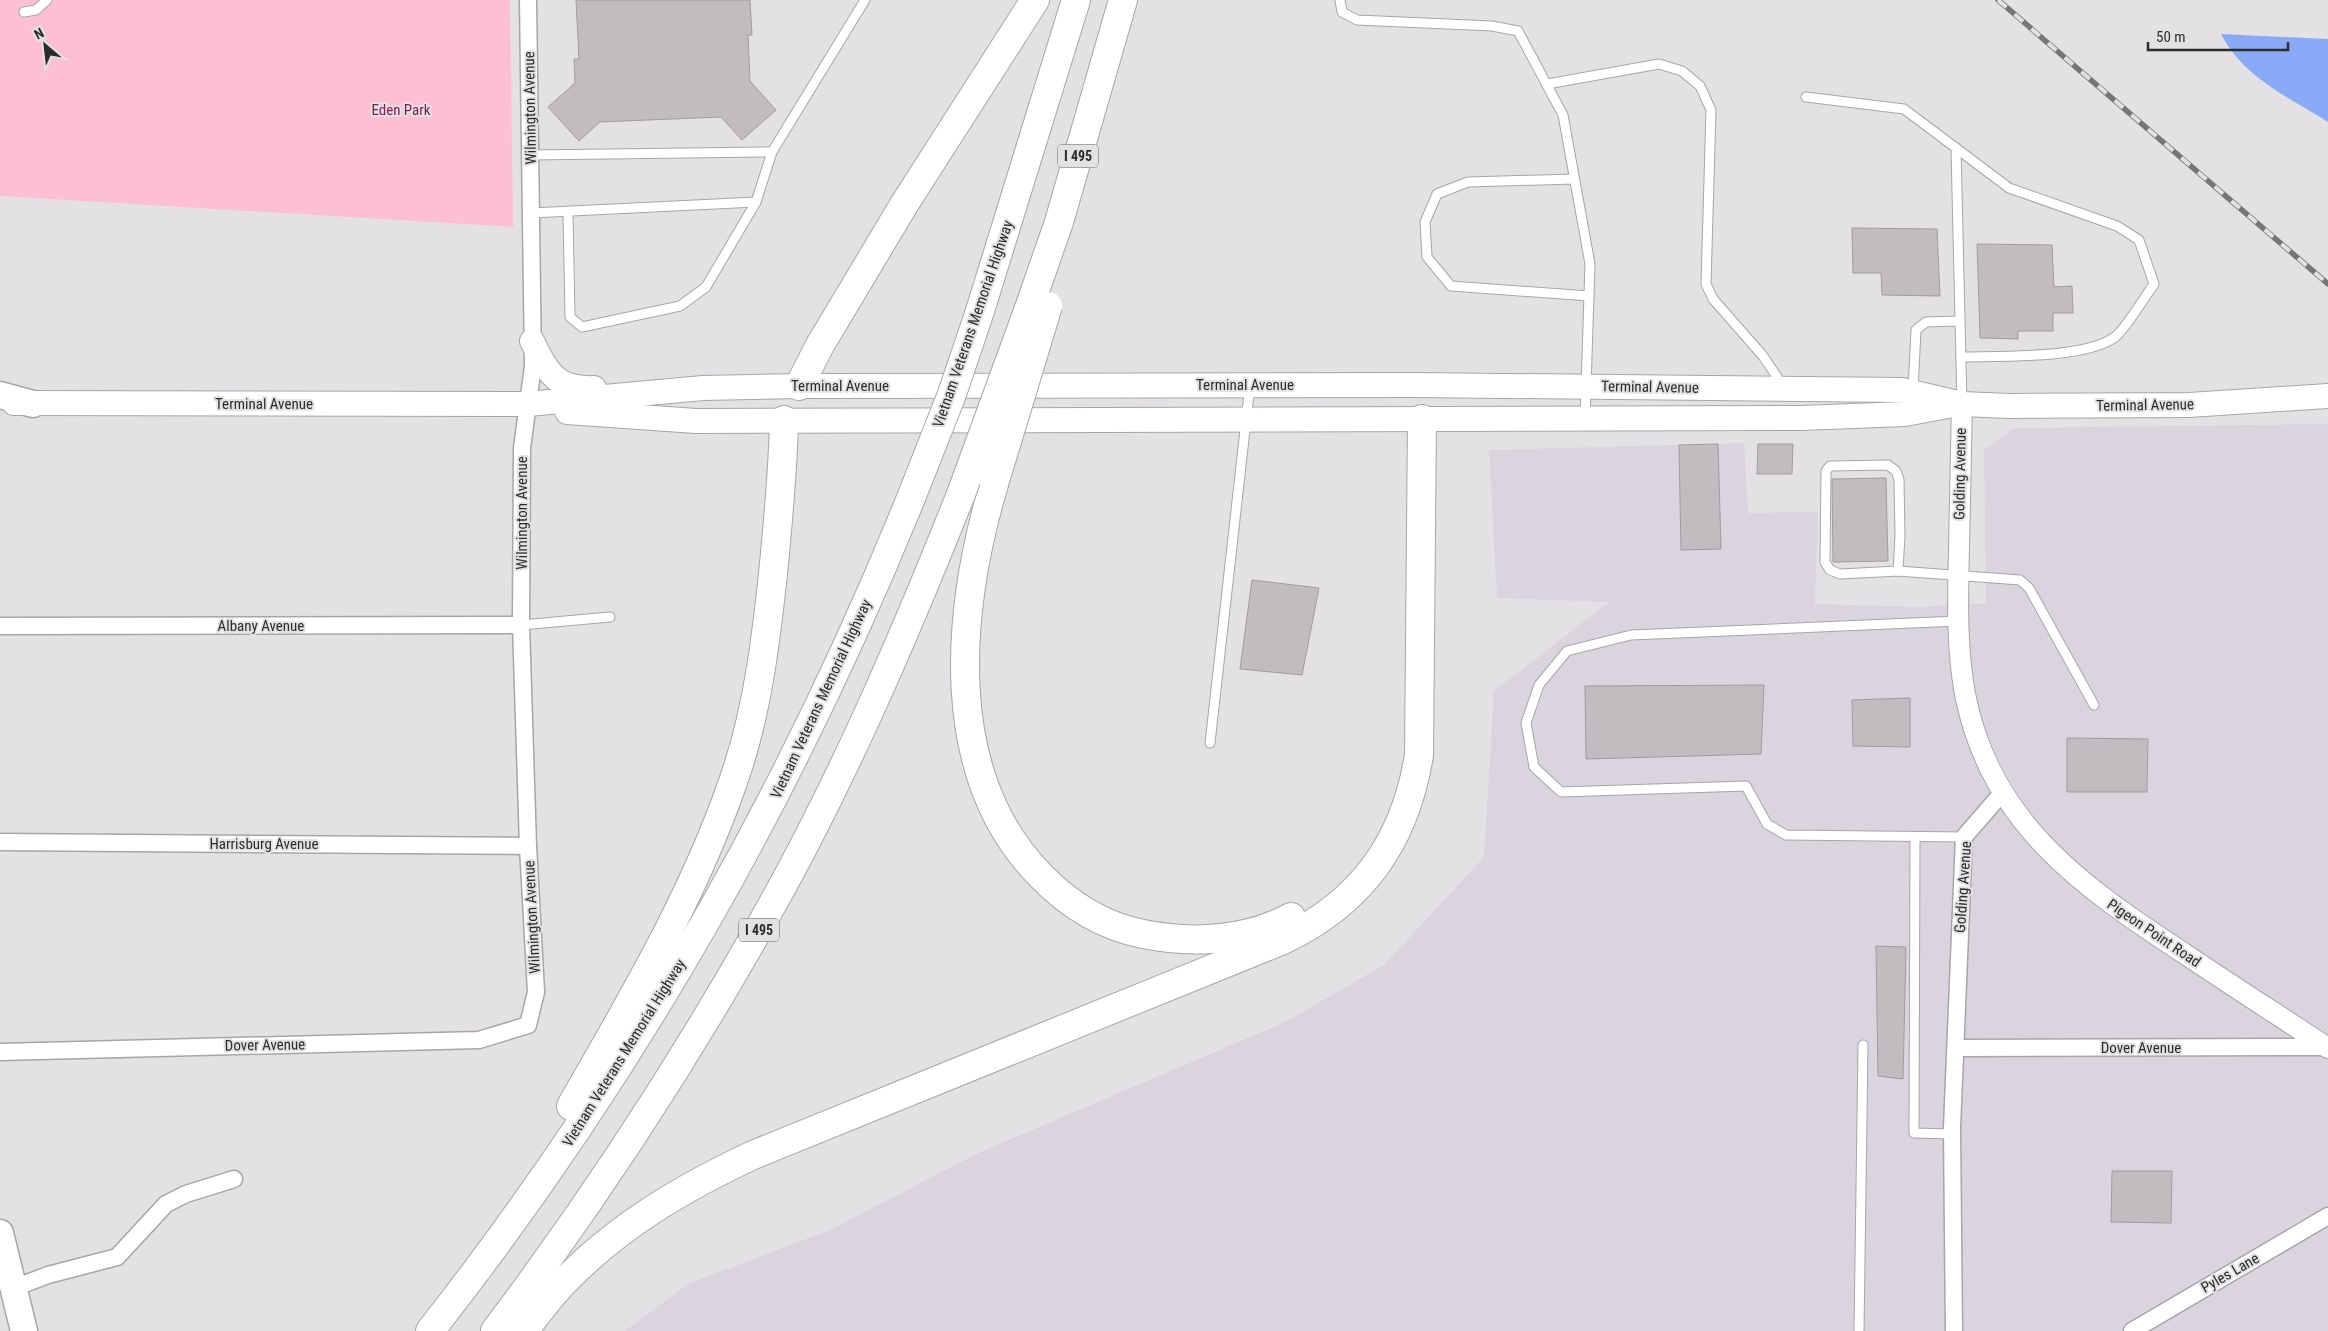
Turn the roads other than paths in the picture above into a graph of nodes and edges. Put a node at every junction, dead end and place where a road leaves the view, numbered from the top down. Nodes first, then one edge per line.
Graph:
1 (47, 0) edge
2 (528, 0) edge
3 (865, 0) edge
4 (1035, 0) edge
5 (1076, 0) edge
6 (1123, 0) edge
7 (1340, 0) edge
8 (24, 12) dead end
9 (1547, 84) junction
10 (1806, 97) dead end
11 (1956, 148) junction
12 (772, 152) junction
13 (530, 155) junction
14 (1574, 179) junction
15 (756, 202) junction
16 (568, 212) junction
17 (531, 213) junction
18 (1589, 296) junction
19 (1038, 309) junction
20 (1960, 321) junction
21 (532, 341) junction
22 (1961, 357) junction
23 (1250, 385) junction
24 (1415, 385) junction
25 (799, 386) junction
26 (1586, 386) junction
27 (703, 388) junction
28 (1784, 388) junction
29 (1913, 393) junction
30 (0, 395) edge
31 (2328, 396) edge
32 (0, 403) edge
33 (34, 404) junction
34 (528, 404) junction
35 (1962, 404) junction
36 (1247, 419) junction
37 (1413, 419) junction
38 (1585, 419) junction
39 (784, 420) junction
40 (1898, 571) junction
41 (1958, 576) junction
42 (610, 617) dead end
43 (1959, 621) junction
44 (522, 625) junction
45 (0, 626) edge
46 (2094, 705) dead end
47 (1210, 743) dead end
48 (2003, 792) junction
49 (1916, 837) junction
50 (1964, 838) junction
51 (0, 842) edge
52 (528, 846) junction
53 (528, 1025) joint
54 (1863, 1045) dead end
55 (1956, 1048) junction
56 (2328, 1048) edge
57 (0, 1052) edge
58 (1952, 1134) junction
59 (234, 1179) dead end
60 (2328, 1216) edge
61 (0, 1233) edge
62 (3, 1258) edge
63 (468, 1282) junction
64 (14, 1288) junction
65 (24, 1331) edge
66 (430, 1331) edge
67 (495, 1331) edge
68 (524, 1331) edge
69 (1859, 1331) edge
70 (1954, 1331) edge
71 (2132, 1331) edge

1 - 8 lane
2 - 13 street, Wilmington Avenue
3 - 12 lane
4 - 25 highway
5 - 63 highway, Vietnam Veterans Memorial Highway, bridge
6 - 19 highway, I 495
7 - 9 lane
9 - 14 lane
9 - 28 lane
10 - 11 lane
11 - 20 lane
11 - 22 lane
12 - 13 lane
12 - 15 lane
13 - 17 street, Wilmington Avenue
14 - 18 lane
14 - 18 lane
15 - 16 lane
15 - 16 lane
16 - 17 lane
17 - 21 street, Wilmington Avenue
18 - 26 lane
19 - 37 highway, bridge
19 - 67 highway, I 495, bridge
20 - 22 lane
20 - 29 lane
21 - 27 main road
21 - 34 street, Wilmington Avenue
22 - 35 lane
23 - 24 main road, Terminal Avenue
23 - 25 main road, Terminal Avenue
23 - 36 lane
24 - 26 main road, Terminal Avenue
24 - 37 main road
25 - 27 main road, Terminal Avenue
25 - 39 main road
26 - 28 main road, Terminal Avenue
26 - 38 lane
27 - 34 main road, Terminal Avenue
28 - 29 main road, Terminal Avenue
29 - 35 main road, Terminal Avenue
30 - 33 main road
31 - 35 main road, Terminal Avenue
32 - 33 main road, Terminal Avenue
33 - 34 main road, Terminal Avenue
34 - 39 main road, Terminal Avenue
34 - 44 street, Wilmington Avenue
35 - 38 main road, Terminal Avenue
35 - 41 street, Golding Avenue
36 - 37 main road, Terminal Avenue
36 - 39 main road, Terminal Avenue
36 - 47 lane
37 - 38 main road, Terminal Avenue
37 - 68 highway
39 - 63 highway
40 - 40 lane
40 - 41 lane
41 - 43 street, Golding Avenue
41 - 46 lane
42 - 44 lane
43 - 48 street, Golding Avenue
43 - 49 lane
44 - 45 street, Albany Avenue
44 - 52 street, Wilmington Avenue
48 - 50 street, Golding Avenue
48 - 56 street, Pigeon Point Road
49 - 50 lane
49 - 58 lane
50 - 55 street, Golding Avenue
51 - 52 street, Harrisburg Avenue
52 - 53 street, Wilmington Avenue
53 - 57 street, Dover Avenue
54 - 69 lane
55 - 56 street, Dover Avenue
55 - 58 street, Golding Avenue
58 - 70 street, Golding Avenue
59 - 64 street
60 - 71 street, Pyles Lane
61 - 62 main road
62 - 64 main road
63 - 66 highway, Vietnam Veterans Memorial Highway
64 - 65 main road

